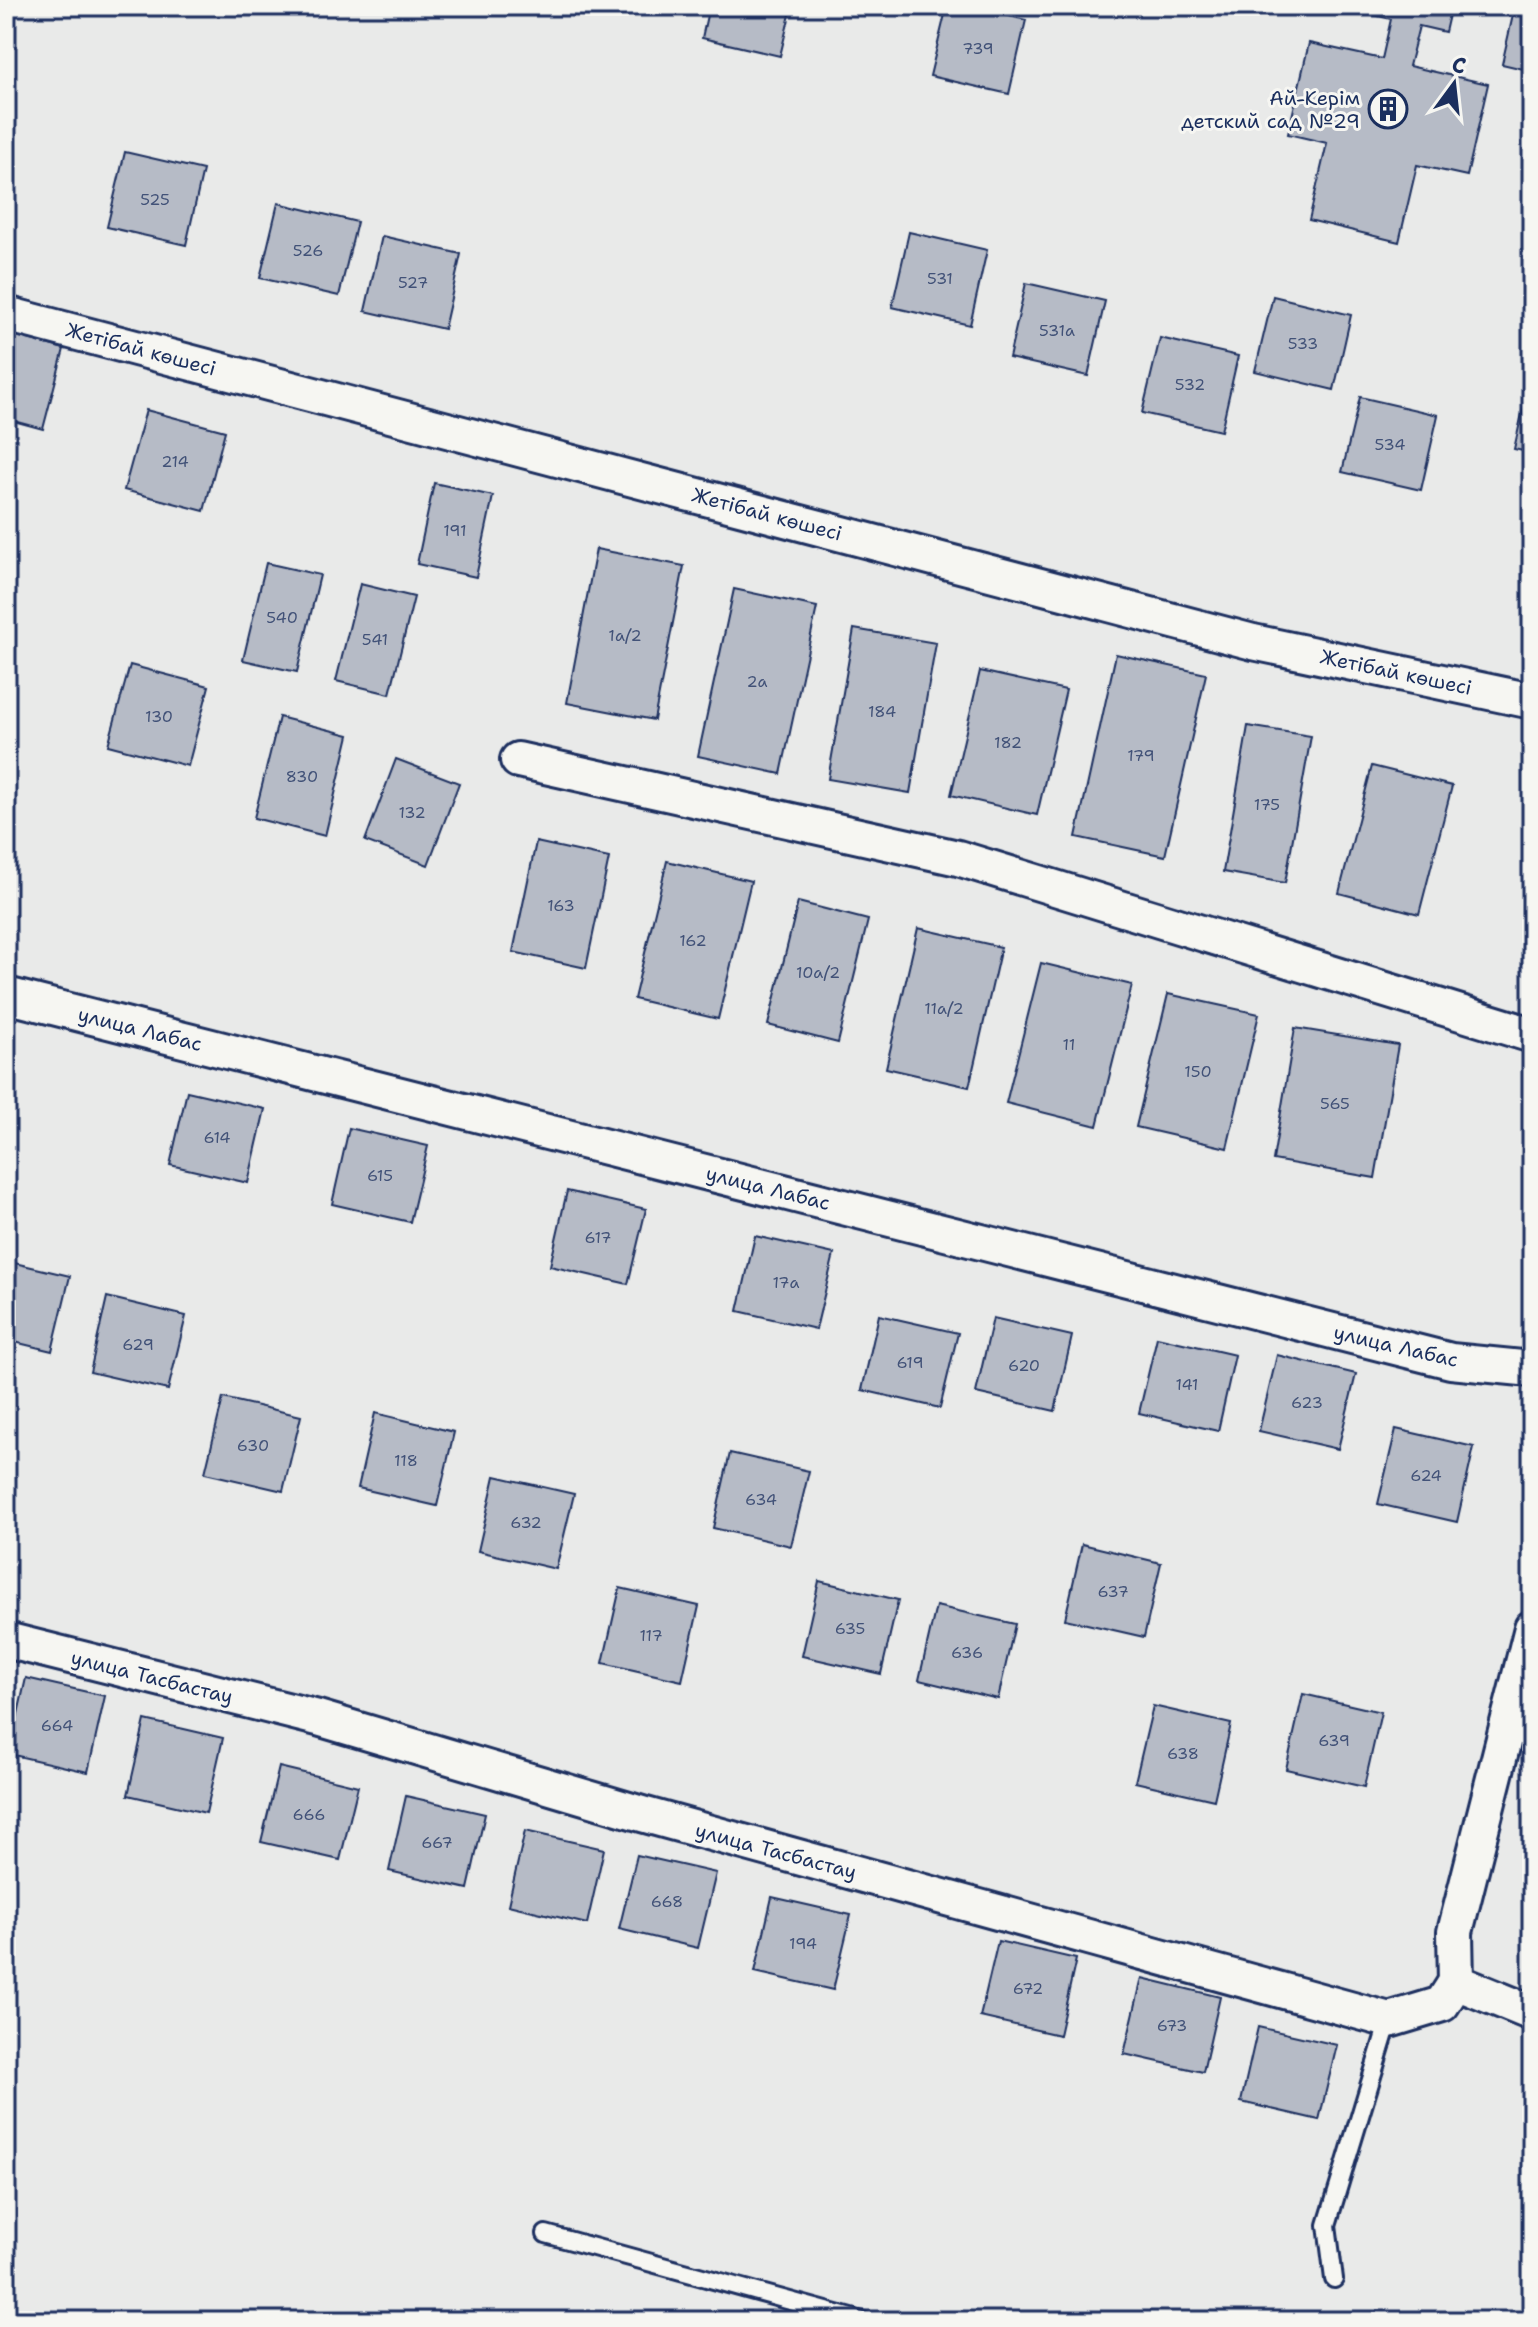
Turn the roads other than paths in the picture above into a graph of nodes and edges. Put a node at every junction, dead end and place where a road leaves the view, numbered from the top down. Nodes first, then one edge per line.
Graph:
1 (6, 314) edge
2 (1532, 701) edge
3 (518, 760) dead end
4 (6, 995) edge
5 (1532, 1035) edge
6 (1532, 1369) edge
7 (1532, 1628) edge
8 (6, 1640) edge
9 (1456, 1982) junction
10 (1532, 2013) edge
11 (1389, 2020) junction
12 (546, 2234) dead end
13 (1334, 2279) dead end
14 (863, 2321) edge

1 - 2 street, Жетібай көшесі
3 - 5 street
4 - 6 street, улица Лабас
7 - 9 street
8 - 11 street, улица Тасбастау
9 - 10 street
9 - 11 street
11 - 13 lane
12 - 14 lane

